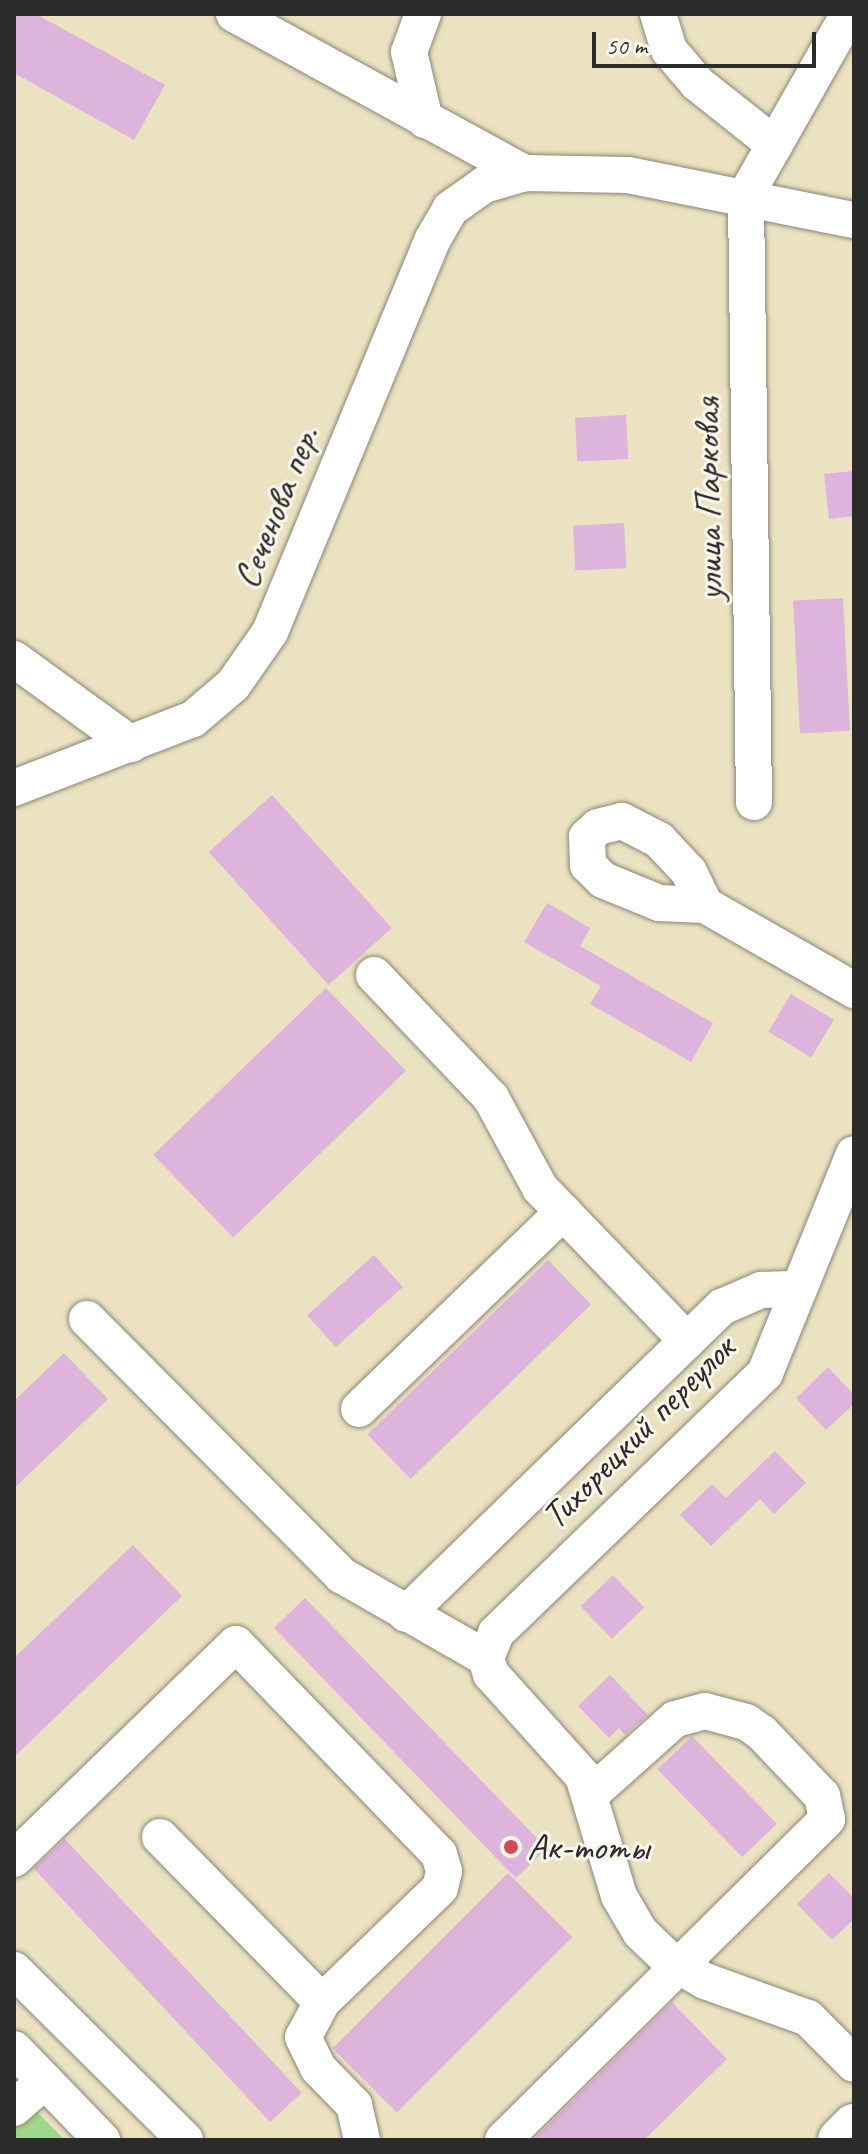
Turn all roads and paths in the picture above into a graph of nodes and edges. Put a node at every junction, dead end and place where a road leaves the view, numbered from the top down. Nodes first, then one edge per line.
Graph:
1 (234, 14) edge
2 (423, 14) edge
3 (658, 14) edge
4 (849, 14) edge
5 (425, 120) junction
6 (775, 145) junction
7 (525, 173) junction
8 (746, 195) junction
9 (854, 220) edge
10 (14, 659) edge
11 (131, 744) junction
12 (14, 788) edge
13 (754, 802) dead end
14 (705, 905) dead end
15 (374, 975) dead end
16 (854, 990) edge
17 (854, 1154) edge
18 (563, 1212) junction
19 (799, 1289) junction
20 (87, 1319) dead end
21 (687, 1341) junction
22 (359, 1409) dead end
23 (406, 1614) junction
24 (486, 1658) junction
25 (591, 1794) junction
26 (160, 1837) dead end
27 (14, 1859) edge
28 (676, 1964) junction
29 (14, 1970) edge
30 (322, 2002) junction
31 (14, 2049) edge
32 (854, 2064) edge
33 (45, 2081) junction
34 (14, 2108) edge
35 (854, 2126) edge
36 (102, 2140) edge
37 (185, 2140) edge
38 (362, 2140) edge
39 (503, 2140) edge
40 (840, 2140) edge

1 - 5 street
2 - 5 street
3 - 6 street
4 - 6 street
5 - 7 street
6 - 8 street
7 - 8 street
7 - 11 street, Сеченова пер.
8 - 9 street
8 - 13 street, улица Парковая
10 - 11 street
11 - 12 street, Сеченова пер.
14 - 16 street
15 - 18 street
17 - 19 street, Тихорецкий переулок
18 - 21 street
18 - 22 street
19 - 21 street
19 - 24 street, Тихорецкий переулок
20 - 23 street
21 - 23 street
23 - 24 street
24 - 25 street
25 - 28 street
25 - 28 street
26 - 30 street
27 - 30 street
28 - 32 street
28 - 39 street
29 - 37 street
30 - 38 street
31 - 33 street
33 - 34 street
33 - 36 street
35 - 40 highway

